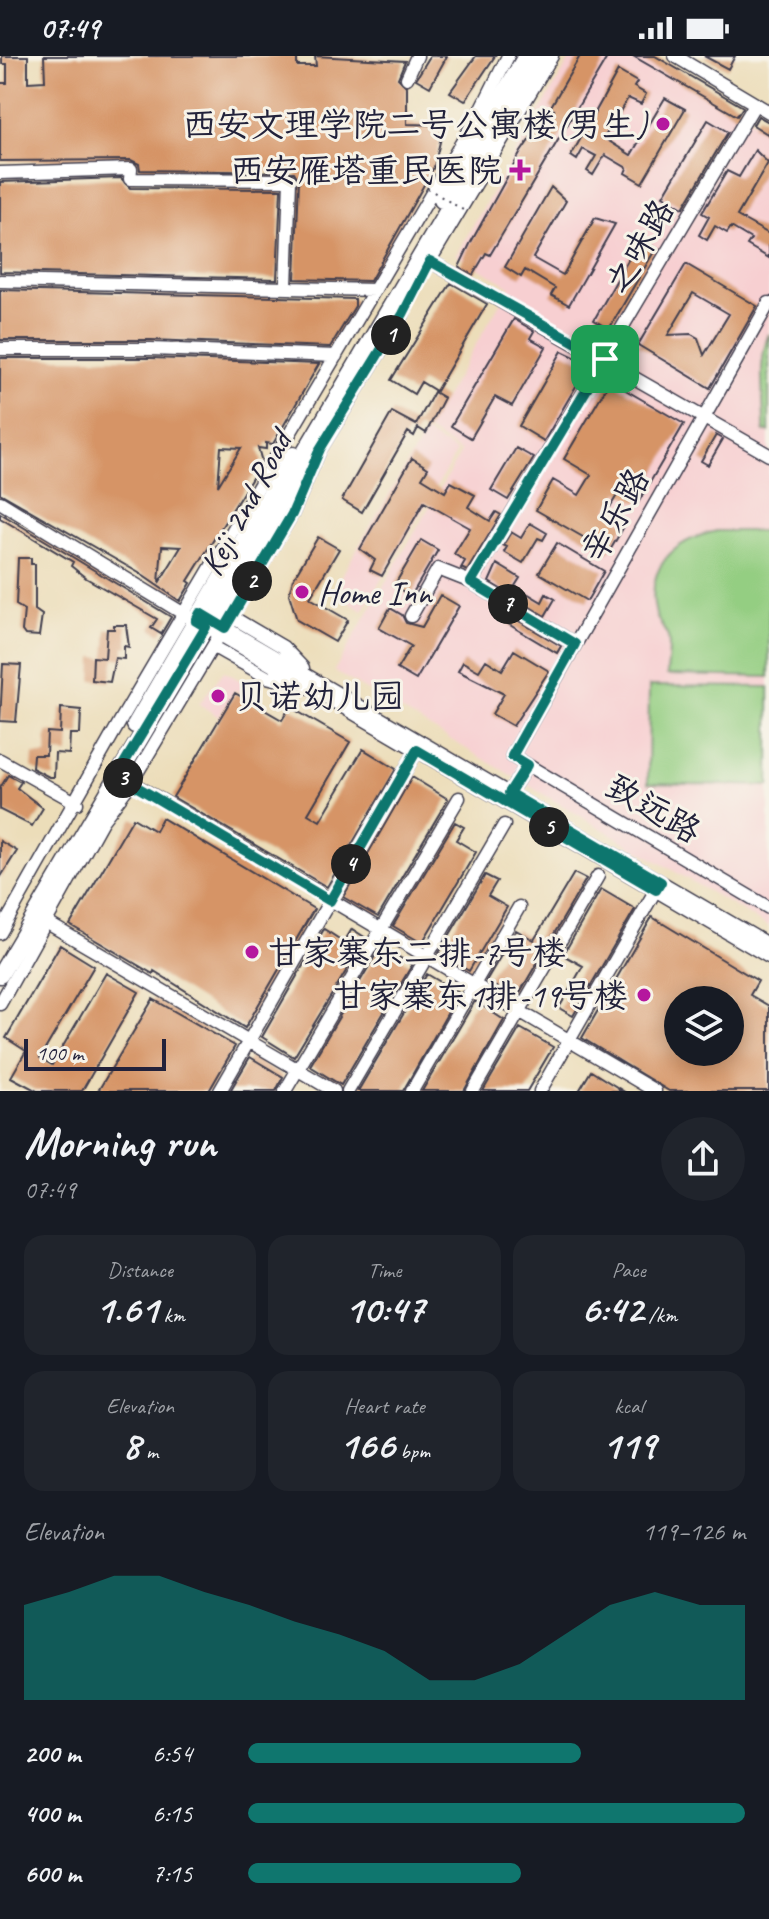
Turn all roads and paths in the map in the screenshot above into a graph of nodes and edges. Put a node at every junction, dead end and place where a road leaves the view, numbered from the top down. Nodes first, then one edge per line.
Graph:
1 (417, 56) edge
2 (508, 56) edge
3 (526, 56) edge
4 (539, 56) edge
5 (552, 56) edge
6 (675, 56) edge
7 (407, 78) dead end
8 (755, 104) junction
9 (769, 112) edge
10 (0, 173) edge
11 (427, 188) dead end
12 (468, 213) dead end
13 (430, 261) junction
14 (0, 281) edge
15 (286, 286) junction
16 (375, 290) junction
17 (769, 303) edge
18 (0, 349) edge
19 (336, 356) junction
20 (605, 359) junction
21 (703, 418) junction
22 (769, 455) edge
23 (0, 502) edge
24 (471, 582) junction
25 (411, 616) dead end
26 (210, 625) junction
27 (575, 644) junction
28 (311, 683) junction
29 (417, 750) junction
30 (512, 756) joint
31 (0, 760) edge
32 (527, 765) junction
33 (124, 779) junction
34 (509, 793) junction
35 (459, 798) dead end
36 (77, 803) junction
37 (504, 825) dead end
38 (598, 876) dead end
39 (658, 886) junction
40 (769, 891) edge
41 (330, 901) junction
42 (765, 905) edge
43 (519, 907) dead end
44 (44, 921) junction
45 (381, 931) junction
46 (0, 933) edge
47 (769, 945) edge
48 (0, 953) edge
49 (425, 957) junction
50 (769, 957) edge
51 (0, 975) edge
52 (473, 985) junction
53 (0, 1004) edge
54 (520, 1012) junction
55 (569, 1041) junction
56 (248, 1043) junction
57 (297, 1070) junction
58 (220, 1091) edge
59 (285, 1091) edge
60 (334, 1091) edge
61 (348, 1091) edge
62 (412, 1091) edge
63 (473, 1091) edge
64 (540, 1091) edge
65 (655, 1091) edge

1 - 7 street
2 - 16 street
3 - 26 main road, Keji 2nd Road
4 - 26 main road, Keji 2nd Road
5 - 13 street
6 - 8 street
8 - 9 street
8 - 20 street, 之味路
10 - 15 street
11 - 12 path, bridge
13 - 20 street
13 - 26 street
14 - 15 street
15 - 16 street
16 - 19 street
17 - 21 street, 辛乐路
18 - 19 street
19 - 26 street
20 - 21 street
20 - 24 street, 之味路
21 - 22 street
21 - 27 street, 辛乐路
23 - 26 street
24 - 25 street
24 - 27 street
26 - 28 street
26 - 28 street
26 - 33 main road, Keji 2nd Road
26 - 36 street
26 - 48 main road, Keji 2nd Road
27 - 30 street, 辛乐路
28 - 29 street
28 - 34 street
29 - 39 street
29 - 41 street
30 - 32 street, 致远路
31 - 36 street
32 - 34 street
32 - 42 street, 致远路
33 - 41 street
33 - 44 street
33 - 51 main road, Keji 2nd Road
34 - 39 street
35 - 45 street
36 - 46 street
37 - 49 street
38 - 54 street
39 - 47 street
39 - 50 street
39 - 55 street
40 - 42 street
41 - 45 street
41 - 56 street
43 - 52 street
44 - 53 street
44 - 56 street
45 - 49 street
45 - 57 street
49 - 52 street
49 - 61 street
52 - 54 street
52 - 62 street
54 - 55 street
54 - 63 street
55 - 64 street
55 - 65 street
56 - 57 street
56 - 58 street
57 - 59 street
57 - 60 street

